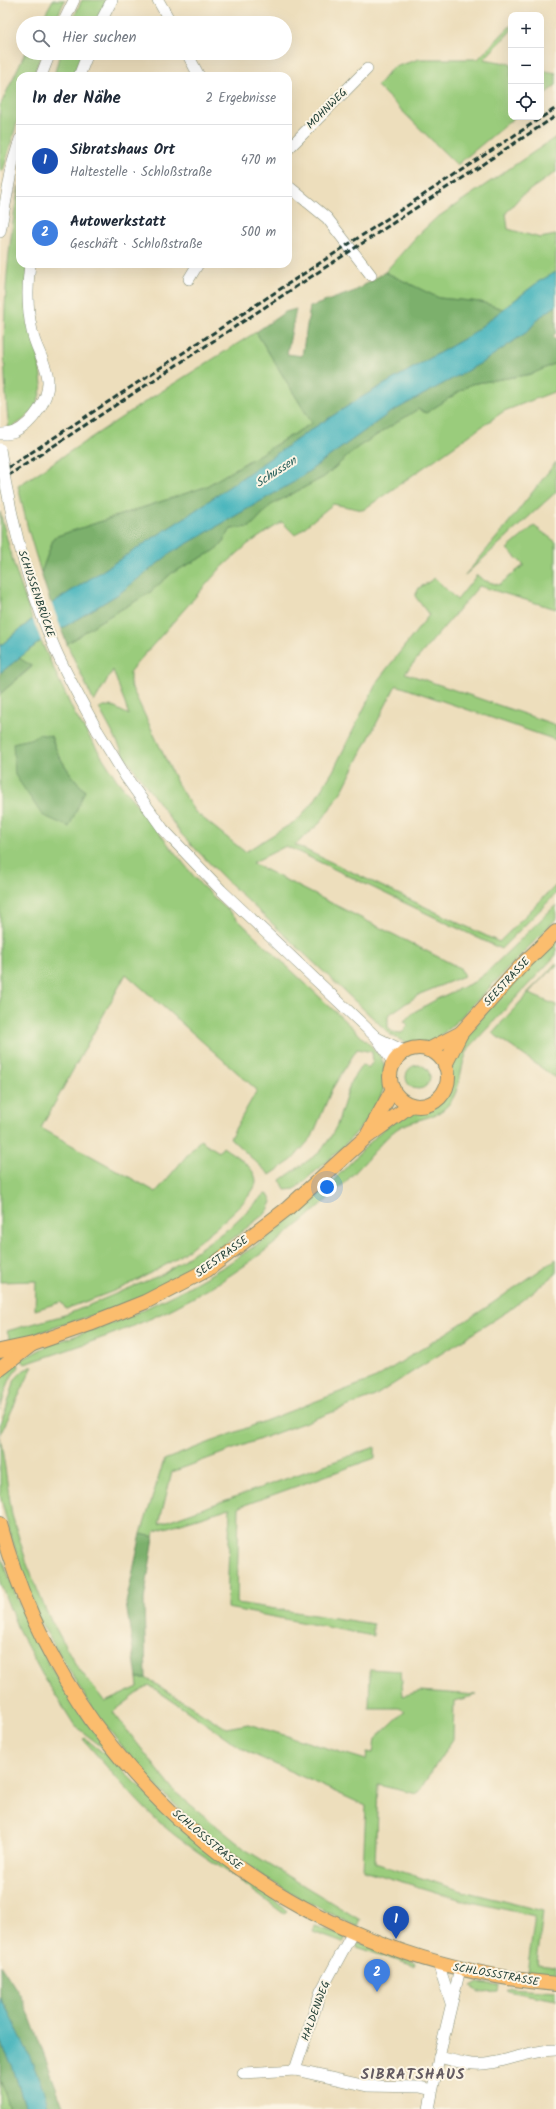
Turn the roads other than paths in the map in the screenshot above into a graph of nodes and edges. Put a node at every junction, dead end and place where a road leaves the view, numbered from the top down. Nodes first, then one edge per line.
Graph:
1 (74, 0) edge
2 (112, 0) edge
3 (158, 0) edge
4 (66, 16) edge
5 (104, 16) edge
6 (167, 16) edge
7 (47, 60) edge
8 (85, 60) edge
9 (191, 60) edge
10 (367, 69) dead end
11 (43, 72) edge
12 (81, 72) edge
13 (197, 72) edge
14 (292, 145) edge
15 (16, 152) edge
16 (292, 189) edge
17 (0, 232) edge
18 (30, 268) edge
19 (196, 268) edge
20 (371, 275) dead end
21 (188, 280) dead end
22 (0, 434) edge
23 (0, 449) edge
24 (556, 932) edge
25 (461, 1034) junction
26 (377, 1038) junction
27 (428, 1050) junction
28 (406, 1052) junction
29 (394, 1064) junction
30 (445, 1065) junction
31 (393, 1090) junction
32 (411, 1105) junction
33 (364, 1139) junction
34 (33, 1344) junction
35 (0, 1351) edge
36 (0, 1369) edge
37 (0, 1524) edge
38 (353, 1932) junction
39 (438, 1963) junction
40 (460, 1969) junction
41 (556, 1984) edge
42 (451, 2004) junction
43 (556, 2050) edge
44 (439, 2057) junction
45 (296, 2070) junction
46 (243, 2073) dead end
47 (432, 2090) junction
48 (430, 2109) edge

1 - 4 street
2 - 5 street
3 - 6 street
7 - 11 street
8 - 12 street
9 - 13 street
10 - 14 street, MOHNWEG
15 - 17 street
16 - 20 street
18 - 22 street
19 - 21 street
23 - 26 street, SCHUSSENBRÜCKE, bridge
24 - 25 main road, SEESTRASSE
25 - 27 main road, SEESTRASSE
25 - 30 main road, SEESTRASSE
26 - 28 street
26 - 29 street
27 - 28 main road, SEESTRASSE
27 - 30 main road
28 - 29 main road
29 - 31 main road
30 - 32 main road, SEESTRASSE
31 - 32 main road
31 - 33 main road, SEESTRASSE
32 - 33 main road, SEESTRASSE
33 - 34 main road, SEESTRASSE
34 - 35 main road, SEESTRASSE
34 - 36 main road, SEESTRASSE
37 - 38 main road, SCHLOSSSTRASSE
38 - 39 main road, SCHLOSSSTRASSE
38 - 45 street, HALDENWEG
39 - 40 main road, SCHLOSSSTRASSE
39 - 42 street
40 - 41 main road, SCHLOSSSTRASSE
40 - 42 street
42 - 44 street
43 - 44 street
44 - 47 street
45 - 46 street
45 - 47 street
47 - 48 street

